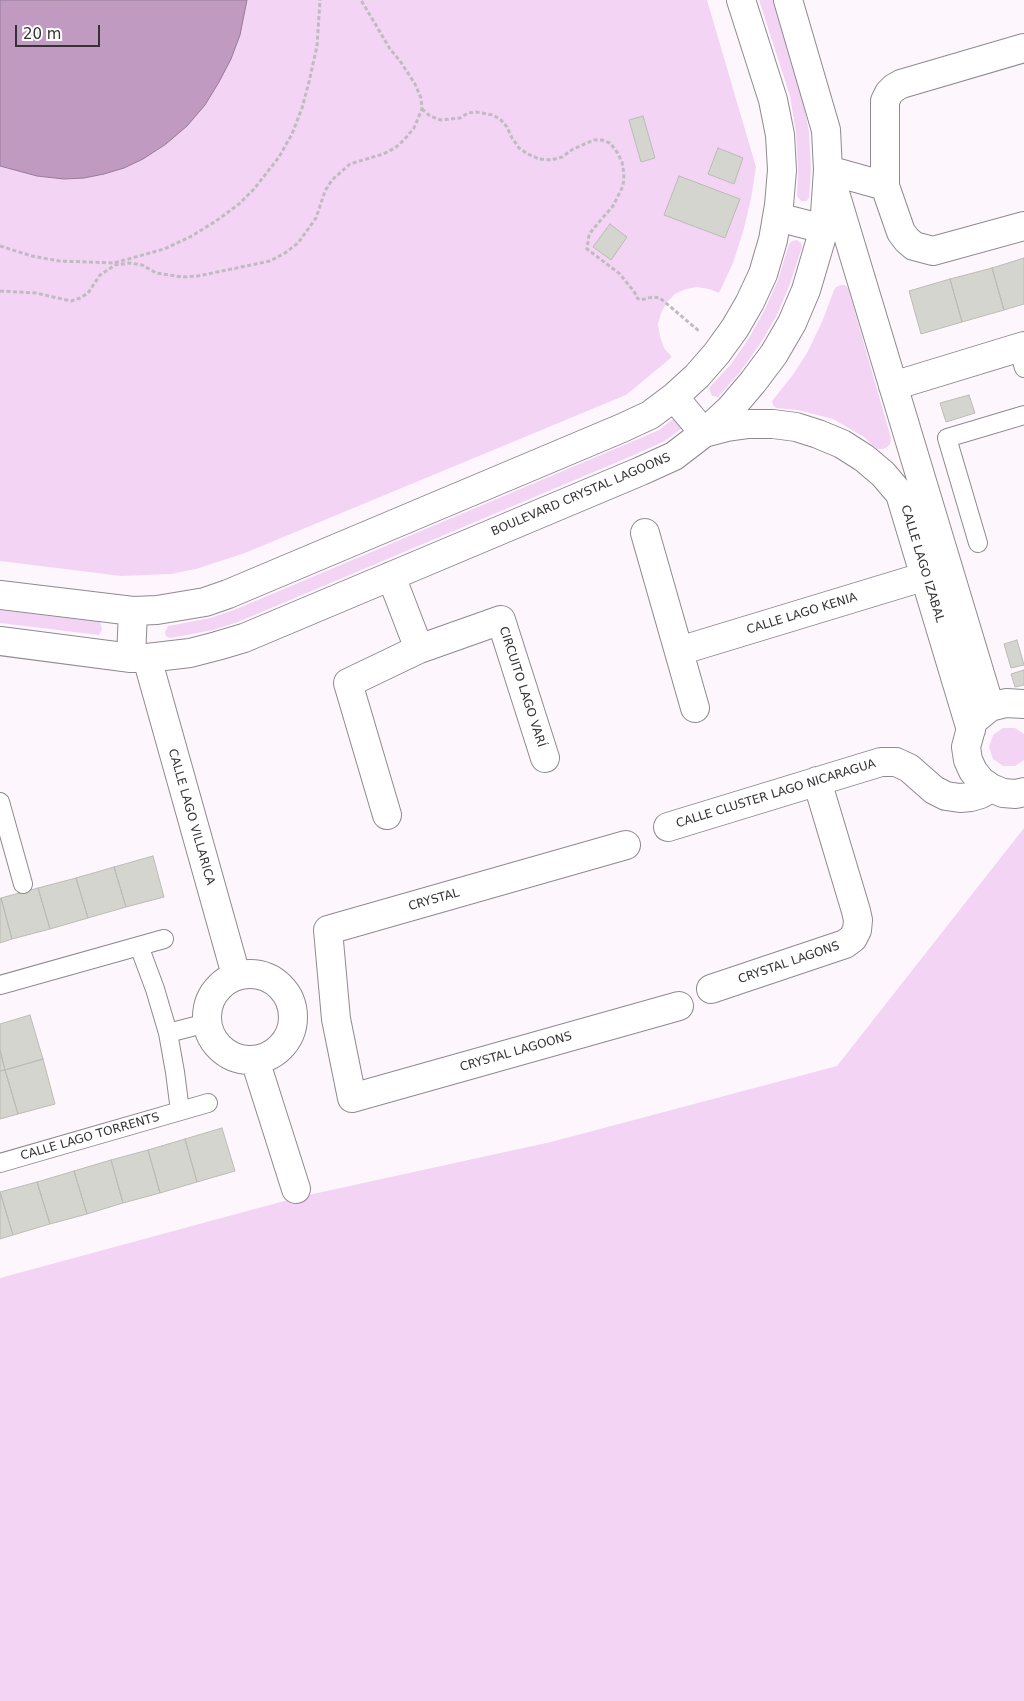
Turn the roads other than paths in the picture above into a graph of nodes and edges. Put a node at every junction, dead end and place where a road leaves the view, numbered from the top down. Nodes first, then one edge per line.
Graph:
1 (741, 0) edge
2 (788, 0) edge
3 (1024, 48) edge
4 (828, 170) junction
5 (885, 186) junction
6 (777, 217) junction
7 (1024, 226) edge
8 (824, 229) junction
9 (1022, 354) edge
10 (893, 386) junction
11 (674, 397) junction
12 (1024, 415) edge
13 (704, 433) junction
14 (912, 490) junction
15 (646, 533) dead end
16 (978, 543) dead end
17 (391, 576) junction
18 (926, 576) junction
19 (0, 594) edge
20 (133, 611) junction
21 (0, 642) edge
22 (419, 649) junction
23 (679, 651) junction
24 (139, 658) junction
25 (1024, 704) edge
26 (990, 707) junction
27 (694, 708) dead end
28 (971, 730) junction
29 (545, 758) dead end
30 (817, 781) junction
31 (991, 788) junction
32 (1024, 792) edge
33 (0, 802) edge
34 (387, 815) dead end
35 (668, 827) dead end
36 (626, 845) dead end
37 (23, 884) dead end
38 (164, 939) dead end
39 (139, 946) junction
40 (236, 976) junction
41 (0, 985) edge
42 (711, 989) dead end
43 (679, 1006) dead end
44 (294, 1015) junction
45 (336, 1019) junction
46 (208, 1023) junction
47 (168, 1033) junction
48 (255, 1060) junction
49 (352, 1098) joint
50 (208, 1103) dead end
51 (180, 1111) junction
52 (0, 1163) edge
53 (296, 1189) dead end

1 - 6 street
2 - 4 street, BOULEVARD CRYSTAL LAGOONS
3 - 5 street
4 - 5 street
4 - 8 street, BOULEVARD CRYSTAL LAGOONS
4 - 10 street, CALLE LAGO IZABAL
5 - 7 street
6 - 8 street
6 - 11 street
8 - 13 street, BOULEVARD CRYSTAL LAGOONS
9 - 10 street
10 - 14 street, CALLE LAGO IZABAL
11 - 13 street
11 - 20 street
12 - 16 lane
13 - 14 street, CALLE LAGO IZABAL
13 - 17 street, BOULEVARD CRYSTAL LAGOONS
14 - 18 street, CALLE LAGO IZABAL
14 - 26 street, CALLE LAGO IZABAL
15 - 23 street
17 - 22 street
17 - 24 street, BOULEVARD CRYSTAL LAGOONS
18 - 23 street, CALLE LAGO KENIA
18 - 28 street, CALLE LAGO IZABAL
19 - 20 street
20 - 24 street, CALLE LAGO VILLARICA
21 - 24 street, BOULEVARD CRYSTAL LAGOONS
22 - 29 street, CIRCUITO LAGO VARÍ
22 - 34 street, CIRCUITO LAGO VARÍ
23 - 27 street
24 - 40 street, CALLE LAGO VILLARICA
25 - 26 street
26 - 28 street
28 - 31 street
30 - 31 street, CALLE CLUSTER LAGO NICARAGUA
30 - 35 street, CALLE CLUSTER LAGO NICARAGUA
30 - 42 street, CRYSTAL LAGONS
31 - 32 street
33 - 37 lane
36 - 45 street, CRYSTAL
38 - 39 lane
39 - 41 lane
39 - 47 lane
40 - 44 street
40 - 46 street
43 - 49 street, CRYSTAL LAGOONS
44 - 45 street
44 - 48 street
45 - 49 street, CRYSTAL
46 - 47 lane
46 - 48 street
47 - 51 lane
48 - 53 street
50 - 51 lane, CALLE LAGO TORRENTS
51 - 52 lane, CALLE LAGO TORRENTS

